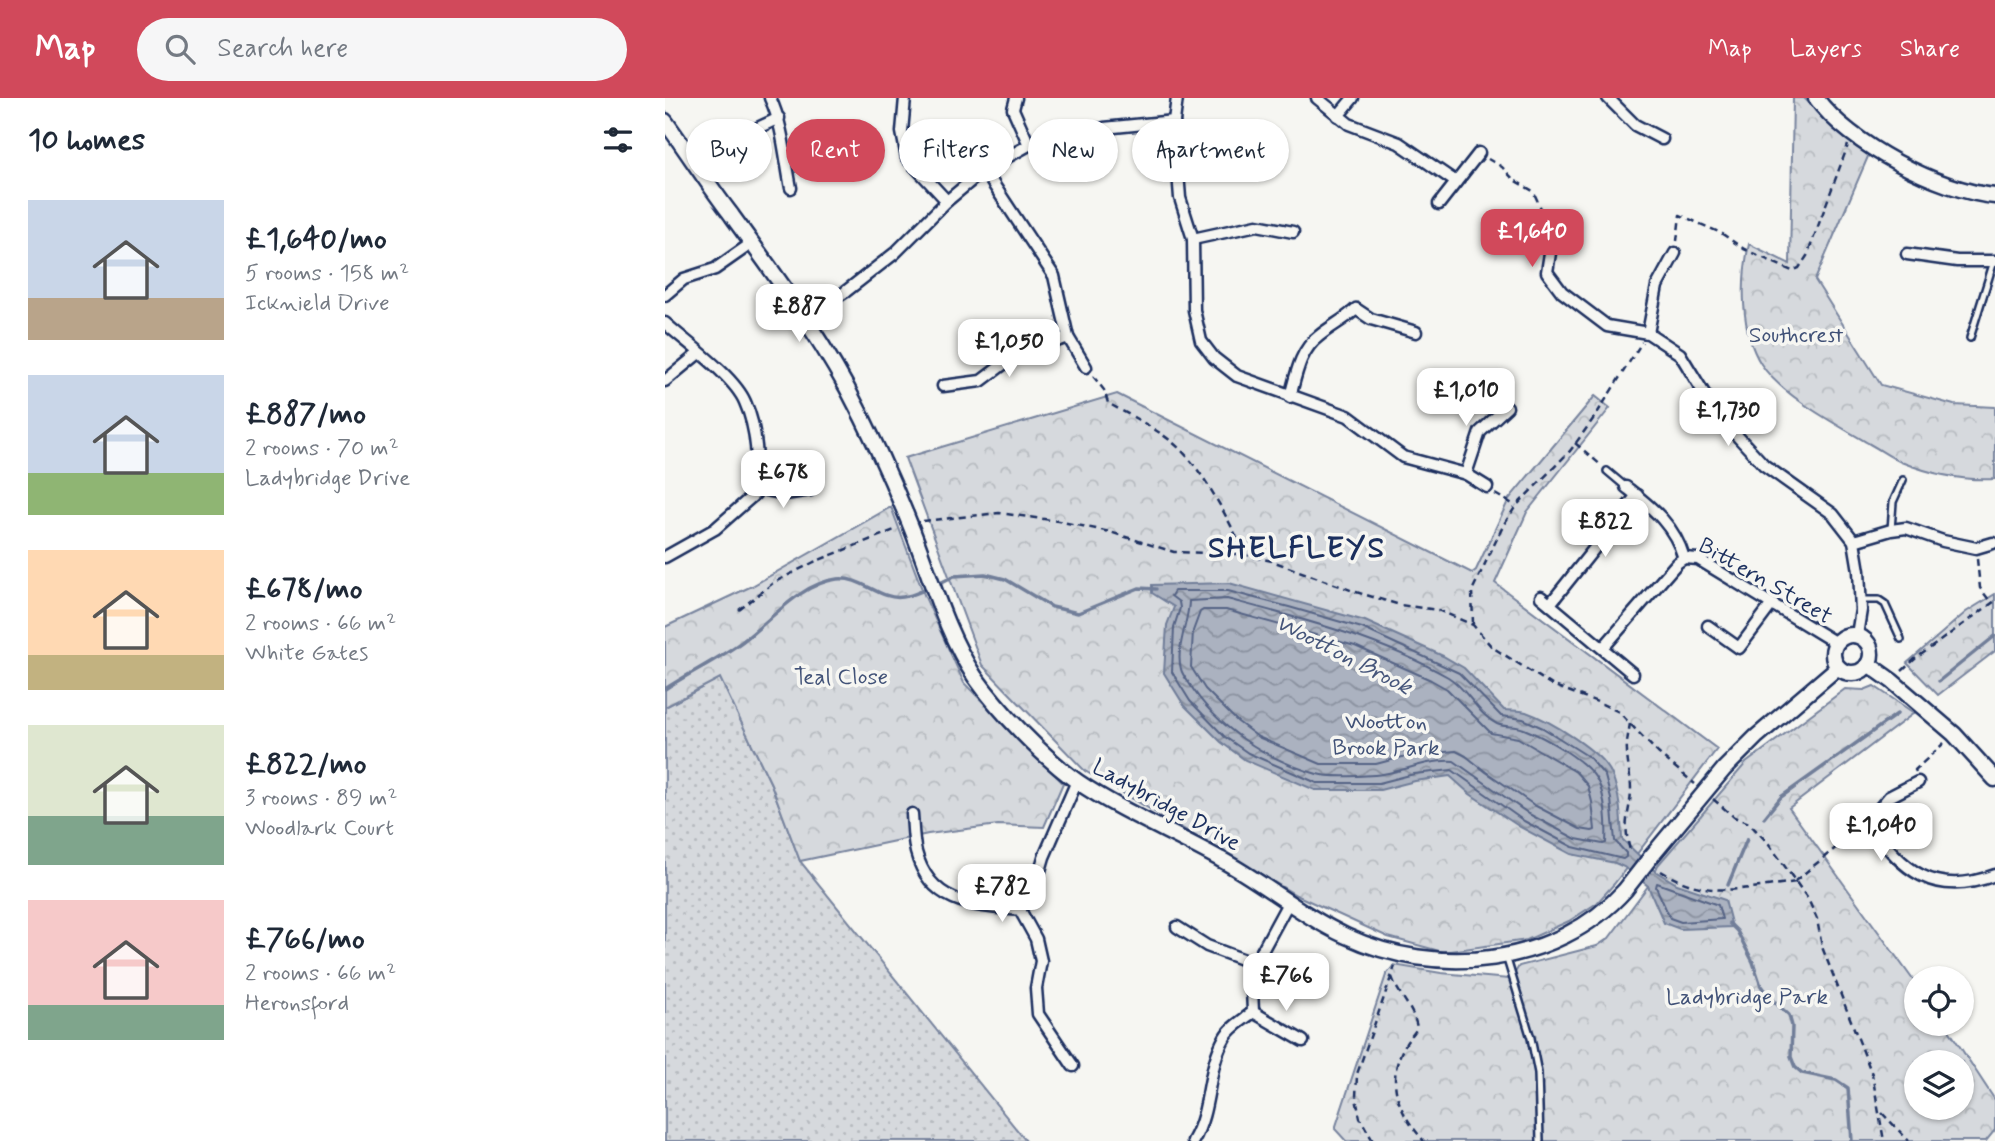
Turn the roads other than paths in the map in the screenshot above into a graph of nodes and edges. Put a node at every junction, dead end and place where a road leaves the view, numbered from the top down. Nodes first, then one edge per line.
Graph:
1 (770, 98) edge
2 (905, 98) edge
3 (1016, 98) edge
4 (1177, 98) edge
5 (1317, 98) edge
6 (1353, 98) edge
7 (1608, 98) edge
8 (1816, 98) edge
9 (1338, 116) junction
10 (779, 118) junction
11 (1174, 119) edge
12 (665, 121) edge
13 (772, 121) edge
14 (1662, 139) dead end
15 (1028, 143) edge
16 (686, 150) edge
17 (1479, 153) road end
18 (709, 182) edge
19 (970, 182) edge
20 (992, 182) edge
21 (1179, 182) edge
22 (1456, 182) junction
23 (791, 188) dead end
24 (1995, 196) edge
25 (947, 201) junction
26 (1439, 204) dead end
27 (1293, 232) dead end
28 (1553, 234) road end
29 (1193, 239) junction
30 (752, 243) junction
31 (1675, 253) road end
32 (1907, 254) dead end
33 (1994, 261) edge
34 (665, 295) edge
35 (804, 318) junction
36 (665, 323) edge
37 (1416, 332) dead end
38 (1648, 333) junction
39 (1068, 337) junction
40 (1970, 338) dead end
41 (699, 353) junction
42 (1086, 367) road end
43 (665, 381) edge
44 (943, 386) dead end
45 (1290, 397) junction
46 (1507, 407) dead end
47 (1607, 471) road end
48 (1466, 474) junction
49 (1903, 480) dead end
50 (1487, 486) road end
51 (1626, 486) joint
52 (756, 488) junction
53 (810, 489) dead end
54 (1637, 495) junction
55 (1891, 530) junction
56 (1854, 541) junction
57 (1994, 543) edge
58 (665, 557) edge
59 (1683, 558) junction
60 (1541, 597) dead end
61 (1860, 600) junction
62 (1550, 604) junction
63 (1772, 604) junction
64 (1708, 626) dead end
65 (1857, 635) junction
66 (1901, 639) dead end
67 (1836, 643) junction
68 (1604, 648) junction
69 (1868, 664) junction
70 (1838, 667) junction
71 (1633, 674) dead end
72 (1995, 779) edge
73 (1077, 781) junction
74 (1919, 782) road end
75 (912, 814) dead end
76 (1868, 822) junction
77 (1854, 829) road end
78 (1995, 875) edge
79 (1288, 903) junction
80 (1020, 910) junction
81 (1177, 927) dead end
82 (1506, 955) junction
83 (1255, 964) junction
84 (1253, 1012) junction
85 (1303, 1041) dead end
86 (1073, 1066) dead end
87 (1193, 1141) edge
88 (1540, 1141) edge

1 - 10 street
2 - 25 street
3 - 15 street
4 - 11 street
5 - 9 street
6 - 9 street
7 - 14 street
8 - 24 street
9 - 22 street
10 - 13 street
10 - 23 street
12 - 16 street, Ladybridge Drive
17 - 22 street
18 - 30 street, Ladybridge Drive
19 - 25 street
20 - 39 street
21 - 29 street
22 - 26 street
25 - 35 street
27 - 29 street
28 - 38 street
29 - 45 street
30 - 34 street
30 - 35 street, Ladybridge Drive
31 - 38 street
32 - 33 street
33 - 40 lane
35 - 73 street, Ladybridge Drive
36 - 41 street
37 - 45 street
38 - 56 street
39 - 42 street
39 - 44 street
41 - 43 street
41 - 52 street
45 - 48 street
46 - 48 street
47 - 51 lane
48 - 50 street
49 - 55 lane
51 - 54 street, Bittern Street
52 - 53 street
52 - 58 street
54 - 59 street, Bittern Street
54 - 62 street
55 - 56 street
55 - 57 street
56 - 61 street
59 - 63 street, Bittern Street
59 - 68 street
60 - 62 street
61 - 65 street
61 - 66 lane
62 - 68 street
63 - 64 street
63 - 67 street, Bittern Street
65 - 67 street
65 - 69 street
67 - 70 street
68 - 71 street
69 - 70 street
69 - 72 street
70 - 82 street, Ladybridge Drive, bridge
73 - 79 street, Ladybridge Drive
73 - 80 street
74 - 76 street
75 - 80 street
76 - 77 street
76 - 78 street
79 - 82 street, Ladybridge Drive
79 - 83 street
80 - 86 street
81 - 83 street
82 - 88 lane
83 - 84 street
84 - 85 street
84 - 87 street

